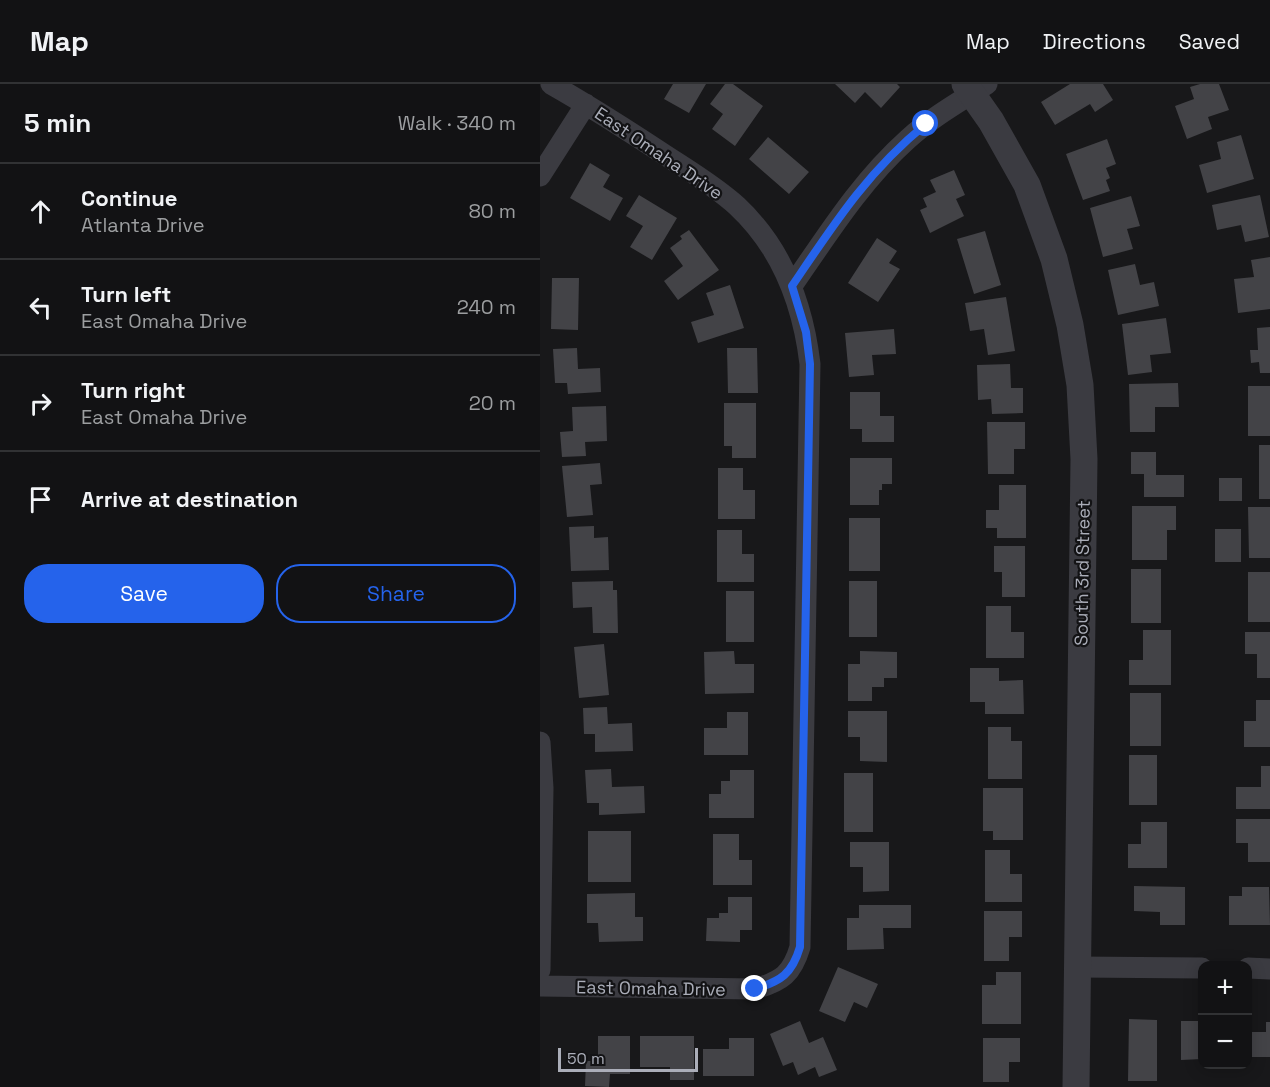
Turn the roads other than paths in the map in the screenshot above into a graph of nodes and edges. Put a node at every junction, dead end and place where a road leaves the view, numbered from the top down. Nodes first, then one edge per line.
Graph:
1 (551, 84) edge
2 (975, 87) edge
3 (586, 104) junction
4 (540, 176) edge
5 (792, 286) junction
6 (540, 742) edge
7 (1077, 967) junction
8 (1198, 968) edge
9 (1252, 968) edge
10 (1270, 969) edge
11 (540, 970) edge
12 (540, 986) edge
13 (1076, 1087) edge

1 - 3 street, East Omaha Drive
2 - 5 street
2 - 7 street, South 3rd Street
3 - 4 street
3 - 5 street, East Omaha Drive
5 - 12 street, East Omaha Drive
6 - 11 street
7 - 8 street
7 - 13 street, South 3rd Street
9 - 10 street

